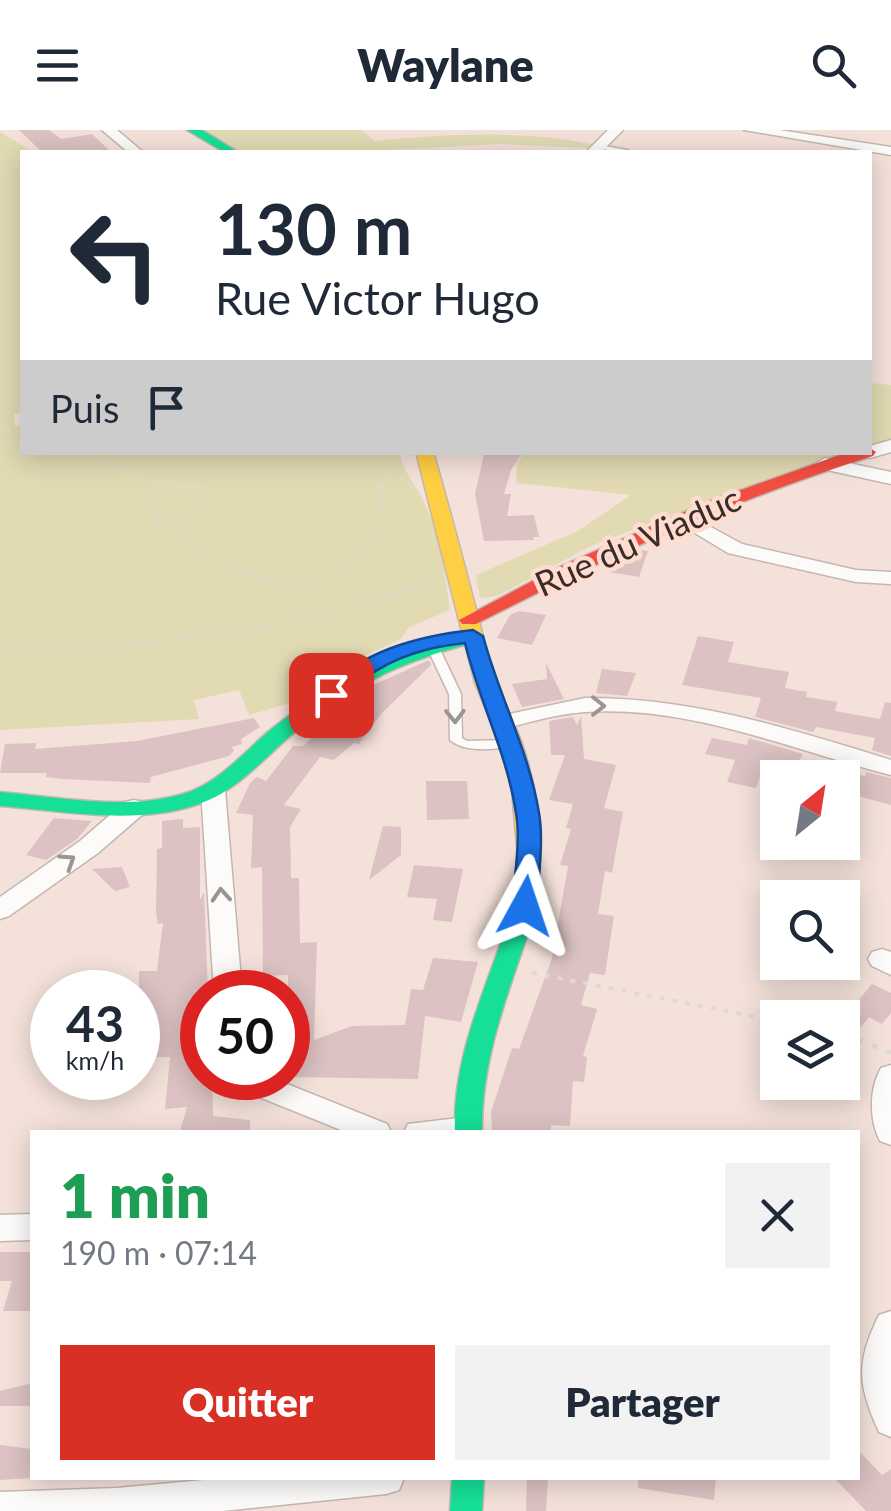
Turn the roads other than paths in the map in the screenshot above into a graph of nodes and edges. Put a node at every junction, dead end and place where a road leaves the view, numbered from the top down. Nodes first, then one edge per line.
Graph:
1 (109, 130) edge
2 (193, 130) edge
3 (616, 130) edge
4 (751, 130) edge
5 (134, 150) edge
6 (228, 150) edge
7 (596, 150) edge
8 (891, 151) edge
9 (857, 455) edge
10 (418, 457) edge
11 (825, 464) junction
12 (891, 478) edge
13 (687, 520) junction
14 (891, 578) edge
15 (471, 628) junction
16 (430, 640) junction
17 (507, 733) junction
18 (891, 768) edge
19 (213, 790) junction
20 (0, 798) edge
21 (134, 808) junction
22 (0, 910) edge
23 (226, 970) edge
24 (891, 1076) edge
25 (303, 1100) edge
26 (372, 1130) edge
27 (468, 1130) edge
28 (891, 1134) edge
29 (30, 1227) edge
30 (0, 1228) edge
31 (891, 1325) edge
32 (867, 1388) edge
33 (891, 1421) edge
34 (366, 1480) edge
35 (468, 1480) edge
36 (0, 1509) edge
37 (466, 1511) edge

1 - 5 street
2 - 6 street
3 - 7 street
4 - 8 street
9 - 11 street, Rue du Viaduc
10 - 15 street
11 - 12 street
11 - 13 street, Rue du Viaduc
13 - 14 street
13 - 15 street, Rue du Viaduc
15 - 16 street
15 - 17 street
16 -> 17 lane
16 - 19 street
17 -> 18 street
17 - 27 street
19 - 21 street
23 -> 19 street
20 - 21 street
22 -> 21 street
24 - 28 street
25 - 26 street
29 - 30 street
31 - 32 street
32 - 33 street
34 - 36 street
35 - 37 street

